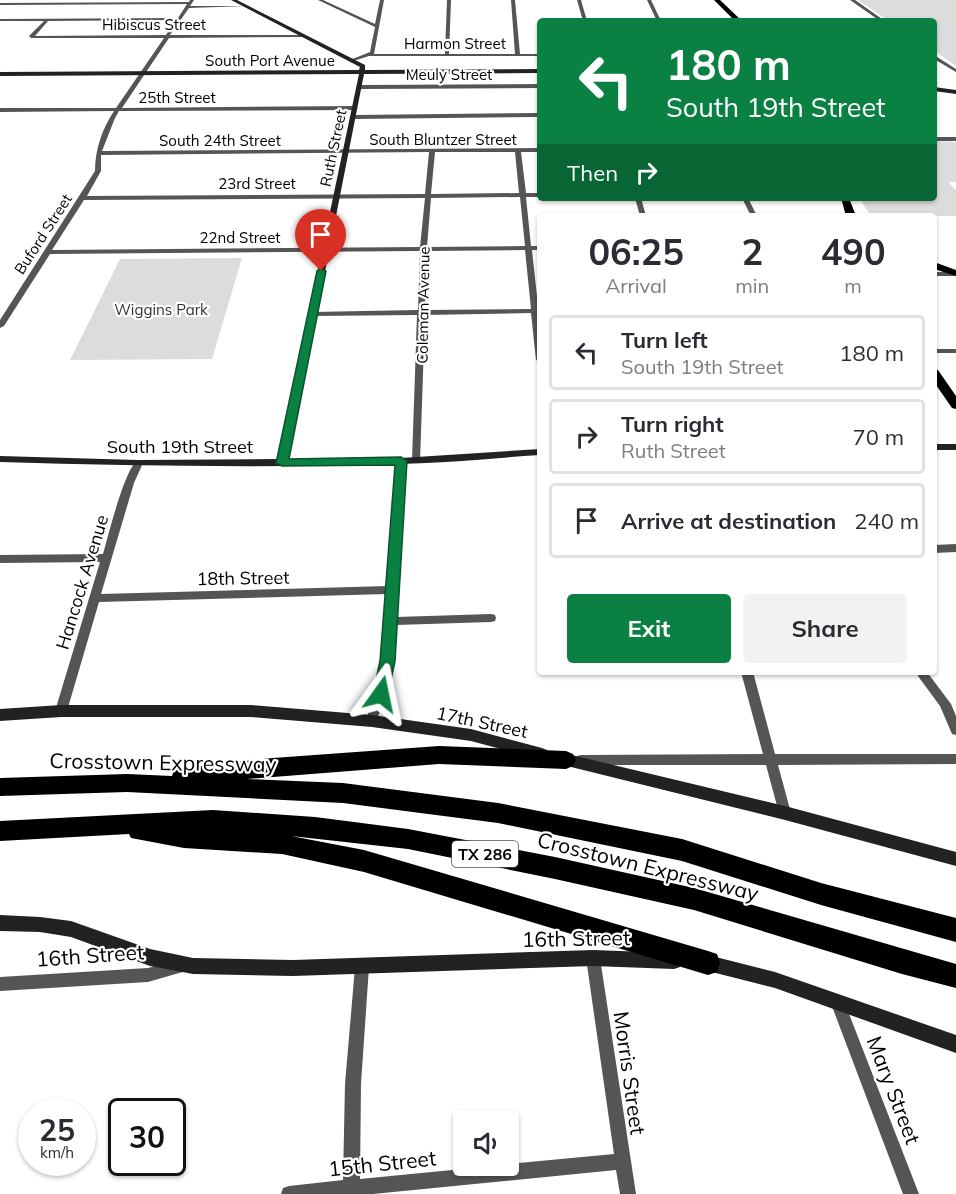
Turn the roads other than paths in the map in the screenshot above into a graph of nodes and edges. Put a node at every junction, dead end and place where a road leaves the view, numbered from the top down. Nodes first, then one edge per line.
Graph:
1 (234, 0) edge
2 (320, 0) edge
3 (382, 0) edge
4 (449, 0) edge
5 (513, 0) edge
6 (579, 0) edge
7 (649, 0) edge
8 (717, 0) edge
9 (852, 0) edge
10 (190, 3) edge
11 (0, 4) edge
12 (245, 6) junction
13 (584, 18) edge
14 (658, 18) edge
15 (736, 18) edge
16 (878, 18) edge
17 (178, 19) junction
18 (0, 20) edge
19 (47, 20) junction
20 (377, 26) junction
21 (168, 36) junction
22 (301, 36) junction
23 (447, 55) junction
24 (518, 55) junction
25 (537, 55) edge
26 (370, 56) junction
27 (937, 59) edge
28 (352, 61) junction
29 (537, 71) edge
30 (956, 71) edge
31 (362, 72) junction
32 (143, 73) junction
33 (0, 74) edge
34 (537, 86) edge
35 (359, 87) junction
36 (937, 89) edge
37 (956, 92) edge
38 (0, 110) edge
39 (118, 110) junction
40 (354, 113) junction
41 (537, 116) edge
42 (937, 139) edge
43 (956, 139) edge
44 (518, 150) junction
45 (537, 150) edge
46 (98, 151) junction
47 (346, 151) junction
48 (432, 151) junction
49 (523, 195) junction
50 (537, 195) edge
51 (337, 196) junction
52 (428, 196) junction
53 (82, 198) junction
54 (846, 201) edge
55 (858, 213) edge
56 (528, 248) junction
57 (537, 248) edge
58 (326, 249) junction
59 (423, 249) junction
60 (47, 252) junction
61 (937, 266) edge
62 (937, 274) edge
63 (956, 274) edge
64 (531, 278) junction
65 (537, 278) edge
66 (535, 311) junction
67 (423, 313) junction
68 (312, 314) junction
69 (0, 326) edge
70 (537, 329) edge
71 (937, 351) edge
72 (956, 351) edge
73 (937, 376) edge
74 (956, 405) edge
75 (937, 447) edge
76 (956, 447) edge
77 (537, 452) edge
78 (0, 459) edge
79 (417, 460) junction
80 (401, 461) junction
81 (138, 463) junction
82 (282, 463) junction
83 (956, 548) edge
84 (937, 549) edge
85 (107, 558) junction
86 (0, 559) edge
87 (392, 590) junction
88 (95, 598) junction
89 (491, 618) dead end
90 (390, 621) junction
91 (748, 675) edge
92 (923, 675) edge
93 (61, 711) junction
94 (0, 715) edge
95 (372, 721) junction
96 (956, 730) edge
97 (956, 759) edge
98 (566, 760) junction
99 (772, 761) junction
100 (127, 783) junction
101 (0, 787) edge
102 (785, 813) junction
103 (101, 824) junction
104 (0, 831) edge
105 (956, 859) edge
106 (0, 922) edge
107 (956, 930) edge
108 (593, 958) junction
109 (708, 963) junction
110 (183, 965) junction
111 (362, 967) junction
112 (956, 976) edge
113 (0, 984) edge
114 (837, 1001) junction
115 (956, 1044) edge
116 (622, 1161) junction
117 (351, 1192) edge
118 (289, 1194) edge
119 (628, 1194) edge
120 (911, 1194) edge

1 - 12 main road
2 - 20 street
3 - 20 street
4 - 23 street
5 - 24 street
6 - 13 street
7 - 14 street
8 - 15 main road
9 - 16 street
10 - 11 street
10 - 12 street
10 - 17 street, Buford Street
12 - 22 main road
17 - 19 street
17 - 21 street, Buford Street
18 - 19 street
19 - 21 street, Hibiscus Street
20 - 26 street
21 - 22 street, Hibiscus Street
21 - 32 street, Buford Street
22 - 28 main road
23 - 24 street, Harmon Street
23 - 26 street, Harmon Street
24 - 25 street, Harmon Street
26 - 28 street
27 - 30 street
28 - 31 main road
29 - 31 main road, South Port Avenue
31 - 32 main road, South Port Avenue
31 - 35 main road, Ruth Street
32 - 33 main road, South Port Avenue
32 - 39 street, Buford Street
34 - 35 street, Meuly Street
35 - 40 main road, Ruth Street
36 - 37 main road
38 - 39 street, 25th Street
39 - 40 street, 25th Street
39 - 46 street, Buford Street
40 - 41 street, 25th Street
40 - 47 main road, Ruth Street
42 - 43 street
44 - 45 street, South Bluntzer Street
44 - 48 street, South Bluntzer Street
44 - 49 street
46 - 47 street, South 24th Street
46 - 53 street, Buford Street
47 - 48 street, South Bluntzer Street
47 - 51 main road, Ruth Street
48 - 52 street, Coleman Avenue
49 - 50 street, 23rd Street
49 - 52 street, 23rd Street
49 - 56 street
51 - 52 street, 23rd Street
51 - 53 street, 23rd Street
51 - 58 main road, Ruth Street
52 - 59 street, Coleman Avenue
53 - 60 street, Buford Street
54 - 55 main road
56 - 57 street, 22nd Street
56 - 59 street, 22nd Street
56 - 64 street
58 - 59 street, 22nd Street
58 - 60 street, 22nd Street
58 - 68 main road, Ruth Street
59 - 67 street, Coleman Avenue
60 - 69 street, Buford Street
61 - 63 main road
62 - 63 street
64 - 65 street
64 - 66 street
66 - 67 street
66 - 70 street
67 - 68 street
67 - 79 street, Coleman Avenue
68 - 82 main road, Ruth Street
71 - 72 street
73 - 74 main road
75 - 76 main road
77 - 79 main road, South 19th Street
78 - 81 main road, South 19th Street
79 - 80 main road, South 19th Street
80 - 82 main road, South 19th Street
80 - 87 street
81 - 82 main road, South 19th Street
81 - 85 street, Hancock Avenue
83 - 84 street
85 - 86 street
85 - 88 street, Hancock Avenue
87 - 88 street, 18th Street
87 - 90 street
88 - 93 street, Hancock Avenue
89 - 90 street
90 - 95 street
91 - 99 street
92 - 96 street
93 - 94 main road, 17th Street
93 - 95 main road, 17th Street
95 - 98 main road, 17th Street
97 - 99 street, 17th Street
98 - 99 street, 17th Street
98 - 100 highway
98 - 102 main road
99 - 102 street
100 - 101 highway, Crosstown Expressway / TX 286
100 - 107 highway, Crosstown Expressway / TX 286
102 - 105 main road
103 - 104 highway, Crosstown Expressway / TX 286
103 - 109 highway
103 - 112 highway, Crosstown Expressway / TX 286
106 - 110 main road, 16th Street
108 - 109 main road, 16th Street
108 - 111 main road, 16th Street
108 - 116 street, Morris Street
109 - 114 main road, 16th Street
110 - 111 main road, 16th Street
110 - 113 street, 16th Street
111 - 117 street
114 - 115 main road, 16th Street
114 - 120 street, Mary Street
116 - 117 street, 15th Street
116 - 119 street, Morris Street
117 - 118 street, 15th Street

